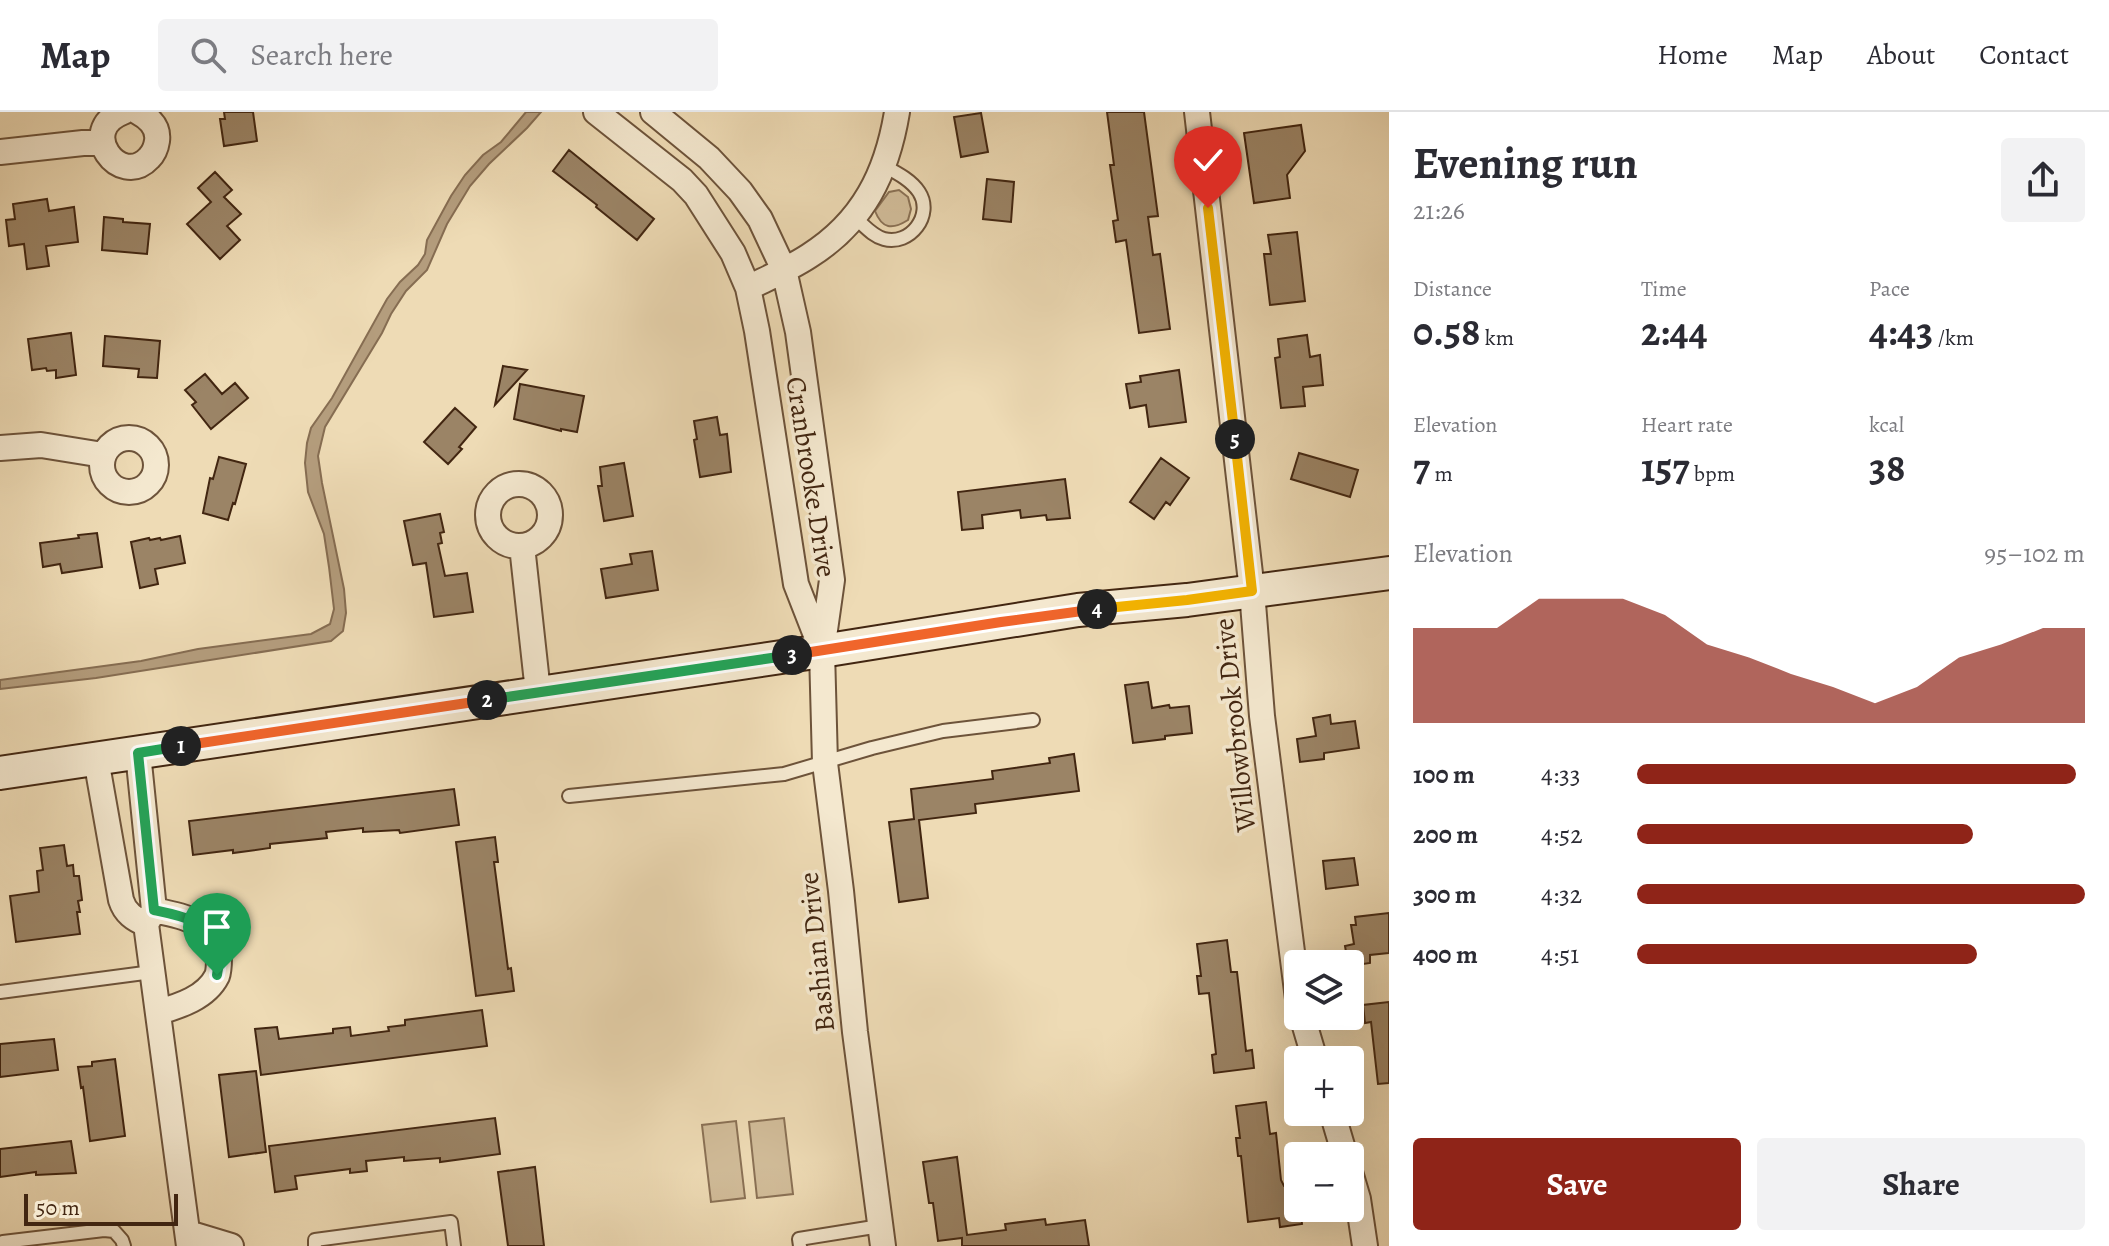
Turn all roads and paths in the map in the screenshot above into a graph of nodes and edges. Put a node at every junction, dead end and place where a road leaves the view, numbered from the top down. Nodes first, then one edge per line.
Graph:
1 (123, 112) edge
2 (138, 112) edge
3 (596, 112) edge
4 (653, 112) edge
5 (897, 112) edge
6 (1197, 112) edge
7 (102, 143) junction
8 (0, 152) edge
9 (884, 166) junction
10 (854, 217) junction
11 (784, 270) junction
12 (748, 288) junction
13 (0, 448) edge
14 (103, 455) dead end
15 (522, 546) dead end
16 (1389, 573) edge
17 (1252, 591) junction
18 (822, 651) junction
19 (538, 692) junction
20 (1033, 720) dead end
21 (138, 753) junction
22 (96, 759) junction
23 (825, 763) junction
24 (0, 773) edge
25 (569, 796) dead end
26 (150, 917) junction
27 (1292, 950) edge
28 (152, 972) junction
29 (0, 992) edge
30 (159, 1012) junction
31 (1361, 1222) edge
32 (881, 1236) edge
33 (188, 1240) edge
34 (0, 1245) edge
35 (124, 1246) edge
36 (231, 1246) edge
37 (315, 1246) edge
38 (454, 1246) edge
39 (800, 1246) edge
40 (1365, 1246) edge

1 - 7 street
2 - 7 street
3 - 12 street, Cranbrooke Drive
4 - 11 street, Cranbrooke Drive
5 - 9 street
6 - 17 street, Willowbrook Drive
7 - 8 street
9 - 10 street
9 - 10 lane
10 - 11 street
11 - 12 street
11 - 18 street, Cranbrooke Drive
12 - 18 street, Cranbrooke Drive
13 - 14 street
15 - 19 street
16 - 17 main road
17 - 18 main road
17 - 27 street, Willowbrook Drive
18 - 19 main road
18 - 23 street, Bashian Drive
19 - 21 main road
20 - 23 lane
21 - 22 main road
21 - 26 street
22 - 24 main road
22 - 26 street
23 - 25 lane
23 - 32 street, Bashian Drive
26 - 28 street
26 - 30 street
28 - 29 lane
28 - 30 street
30 - 33 street
31 - 40 street
32 - 39 lane
33 - 36 street
34 - 35 lane
37 - 38 lane

